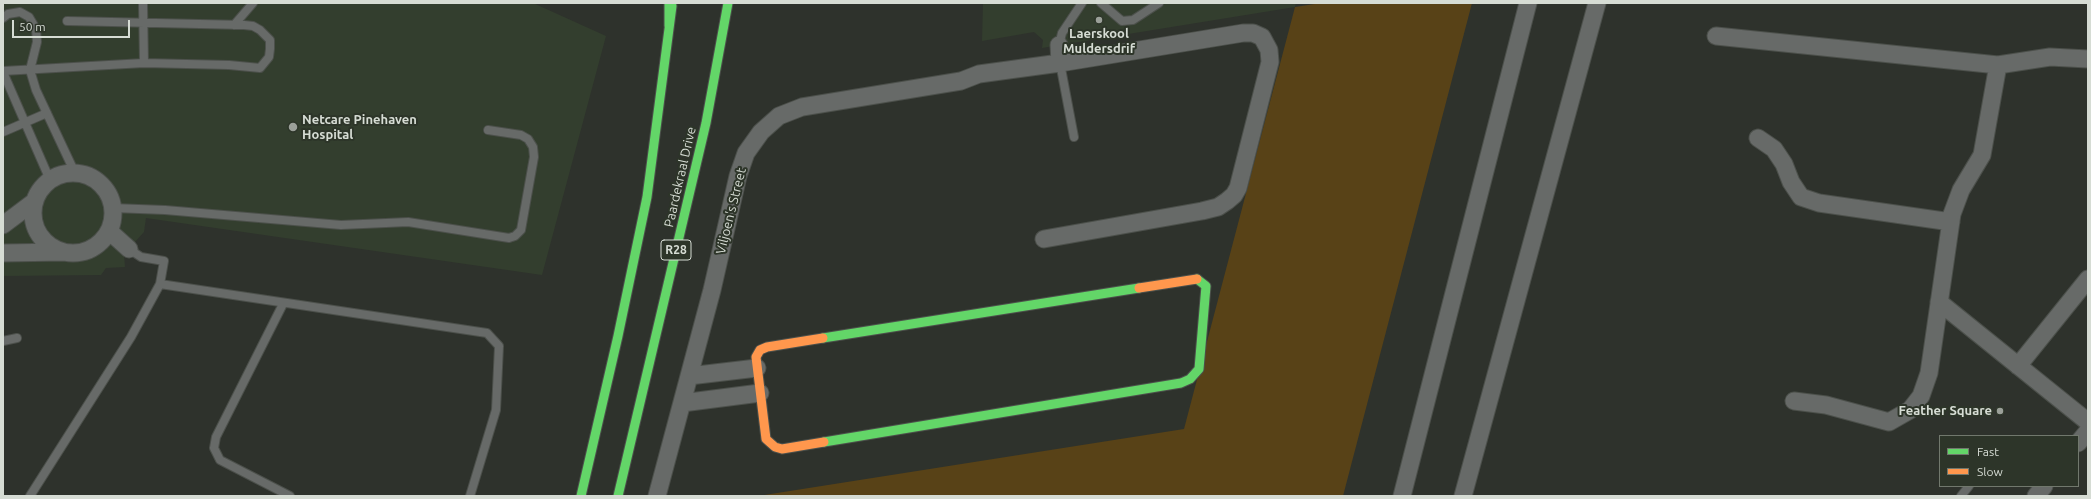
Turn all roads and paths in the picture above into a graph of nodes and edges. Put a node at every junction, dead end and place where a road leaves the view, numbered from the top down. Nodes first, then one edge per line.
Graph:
1 (143, 3) edge
2 (253, 3) edge
3 (669, 3) edge
4 (672, 3) edge
5 (728, 3) edge
6 (1082, 3) edge
7 (1101, 3) edge
8 (1159, 3) edge
9 (1528, 3) edge
10 (1597, 3) edge
11 (3, 18) edge
12 (67, 21) dead end
13 (144, 22) junction
14 (234, 25) junction
15 (669, 26) junction
16 (1716, 36) dead end
17 (1059, 45) joint
18 (2088, 59) edge
19 (144, 63) junction
20 (1060, 63) junction
21 (1998, 65) junction
22 (30, 70) junction
23 (3, 71) edge
24 (47, 113) junction
25 (25, 122) junction
26 (488, 130) dead end
27 (3, 132) edge
28 (1074, 137) dead end
29 (1758, 138) dead end
30 (75, 173) junction
31 (50, 180) junction
32 (35, 201) junction
33 (113, 208) junction
34 (1951, 222) junction
35 (3, 225) edge
36 (108, 231) junction
37 (1044, 239) dead end
38 (129, 249) joint
39 (64, 252) junction
40 (3, 253) edge
41 (2088, 279) edge
42 (160, 284) junction
43 (1939, 302) junction
44 (283, 304) junction
45 (17, 338) dead end
46 (3, 341) edge
47 (2018, 366) junction
48 (757, 368) junction
49 (689, 376) junction
50 (760, 393) junction
51 (1794, 402) dead end
52 (682, 403) junction
53 (2088, 422) edge
54 (2088, 431) edge
55 (2079, 442) edge
56 (1968, 487) edge
57 (30, 496) edge
58 (290, 496) edge
59 (470, 496) edge
60 (581, 496) edge
61 (618, 496) edge
62 (657, 496) edge
63 (1402, 496) edge
64 (1463, 496) edge
65 (1961, 496) edge

1 - 13 lane
2 - 14 lane
3 - 15 main road
4 - 15 main road, Paardekraal Drive
5 - 61 main road, Paardekraal Drive / R28
6 - 17 lane
7 - 8 lane
9 - 63 street
10 - 64 street
11 - 22 lane
12 - 13 lane
13 - 14 lane
13 - 19 lane
14 - 19 lane
15 - 60 main road, Paardekraal Drive
16 - 21 street
17 - 20 street
18 - 21 street
19 - 22 lane
20 - 28 lane
20 - 37 street, Viljoen's Street
20 - 49 street, Viljoen's Street
21 - 34 street
22 - 23 lane
22 - 24 lane
23 - 25 lane
24 - 25 lane
24 - 30 lane
25 - 27 lane
25 - 31 lane
26 - 33 lane
29 - 34 street
30 - 31 street
30 - 33 street
31 - 32 street
32 - 35 street
32 - 39 street
33 - 36 street
34 - 43 street
36 - 38 street
36 - 39 street
38 - 42 lane
39 - 40 street
41 - 47 street
42 - 44 lane
42 - 57 lane
43 - 47 street
43 - 51 street
44 - 58 lane
44 - 59 lane
45 - 46 lane
47 - 53 street
48 - 49 street
48 - 50 main road
48 - 50 main road
49 - 52 street, Viljoen's Street
50 - 52 street
52 - 62 street, Viljoen's Street
54 - 55 street
56 - 65 lane

